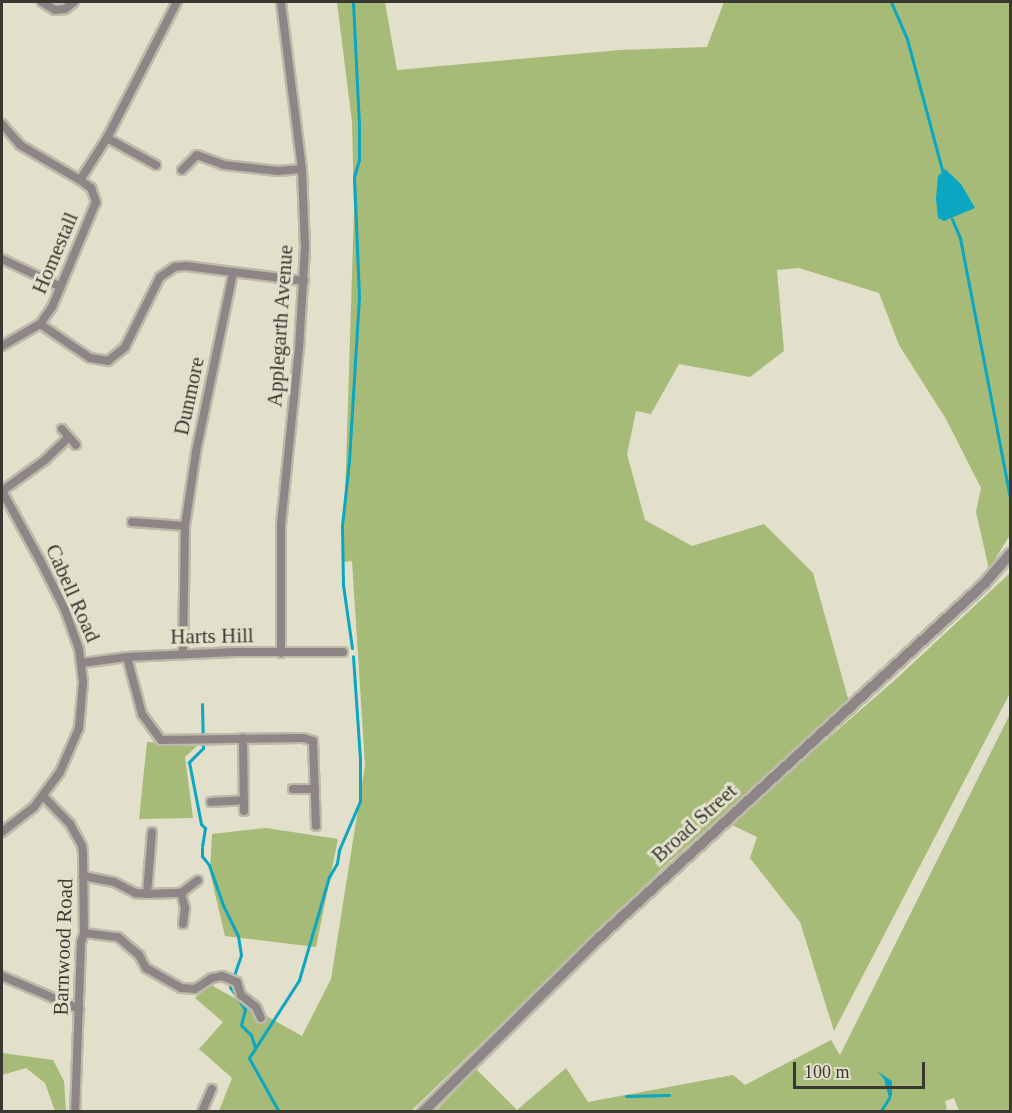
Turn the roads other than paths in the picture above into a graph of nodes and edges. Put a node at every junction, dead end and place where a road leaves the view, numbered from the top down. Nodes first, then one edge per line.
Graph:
1 (42, 2) edge
2 (74, 2) edge
3 (177, 2) edge
4 (281, 2) edge
5 (2, 124) edge
6 (107, 138) junction
7 (197, 144) dead end
8 (197, 156) junction
9 (156, 165) dead end
10 (302, 169) junction
11 (182, 170) dead end
12 (80, 180) junction
13 (2, 259) edge
14 (233, 274) junction
15 (304, 281) junction
16 (61, 287) junction
17 (40, 324) junction
18 (2, 346) edge
19 (62, 429) dead end
20 (69, 437) junction
21 (76, 445) dead end
22 (2, 491) edge
23 (130, 523) dead end
24 (185, 526) junction
25 (1010, 554) edge
26 (343, 652) dead end
27 (281, 653) junction
28 (183, 654) junction
29 (127, 657) junction
30 (82, 663) junction
31 (243, 738) junction
32 (293, 789) dead end
33 (315, 789) junction
34 (43, 796) junction
35 (244, 800) junction
36 (211, 802) dead end
37 (244, 811) dead end
38 (316, 826) dead end
39 (2, 832) edge
40 (152, 832) dead end
41 (83, 876) junction
42 (198, 880) dead end
43 (181, 893) junction
44 (147, 894) junction
45 (183, 924) dead end
46 (84, 933) junction
47 (2, 976) edge
48 (79, 1009) junction
49 (261, 1018) dead end
50 (212, 1089) dead end
51 (75, 1112) edge
52 (202, 1112) edge
53 (423, 1112) edge

1 - 2 street
3 - 6 street
4 - 10 street, Applegarth Avenue
5 - 12 street, Homestall
6 - 9 street
6 - 12 street
7 - 8 street
8 - 10 street
8 - 11 street
10 - 15 street, Applegarth Avenue
12 - 16 street, Homestall
13 - 16 street
14 - 15 street
14 - 17 street
14 - 24 street, Dunmore
15 - 27 street, Applegarth Avenue
16 - 17 street, Homestall
17 - 18 street, Homestall
19 - 20 street
20 - 21 street
20 - 22 street
22 - 30 street, Cabell Road
23 - 24 street
24 - 28 street, Dunmore
25 - 53 street, Broad Street
26 - 27 street, Harts Hill
27 - 28 street, Harts Hill
28 - 29 street, Harts Hill
29 - 30 street, Harts Hill
29 - 31 street
30 - 34 street, Cabell Road
31 - 33 street
31 - 35 street
32 - 33 street
33 - 38 street
34 - 39 street, Cabell Road
34 - 41 street, Barnwood Road
35 - 36 street
35 - 37 street
40 - 44 street
41 - 44 street
41 - 46 street, Barnwood Road
42 - 43 street
43 - 44 street
43 - 45 street
46 - 48 street, Barnwood Road
46 - 49 street
47 - 48 street
48 - 51 street, Barnwood Road
50 - 52 street

